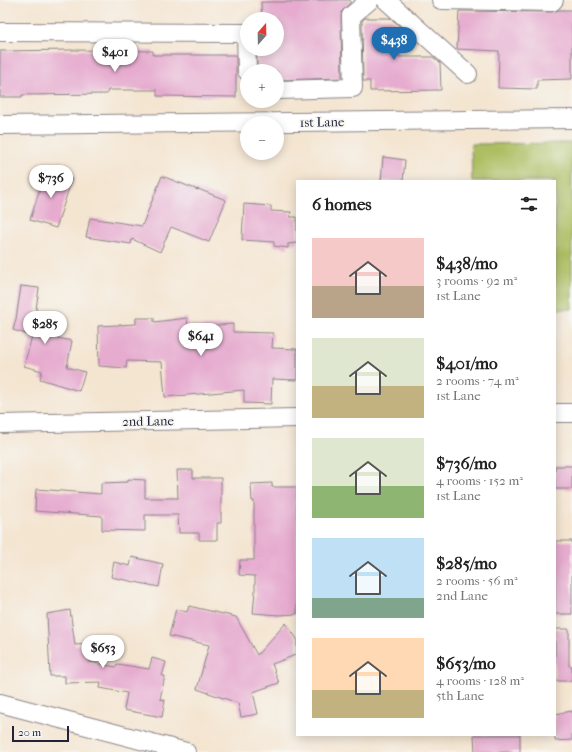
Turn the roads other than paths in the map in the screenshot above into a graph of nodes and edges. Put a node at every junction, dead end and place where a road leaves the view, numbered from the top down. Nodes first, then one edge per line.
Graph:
1 (370, 0) edge
2 (386, 0) edge
3 (442, 0) edge
4 (554, 0) edge
5 (0, 32) edge
6 (247, 64) edge
7 (468, 74) dead end
8 (284, 90) edge
9 (572, 119) edge
10 (0, 125) edge
11 (556, 413) edge
12 (572, 413) edge
13 (296, 418) edge
14 (0, 424) edge
15 (0, 703) edge
16 (186, 752) edge

1 - 8 street
2 - 7 street
3 - 4 street
5 - 6 street
9 - 10 street, 1st Lane
11 - 12 street
13 - 14 street, 2nd Lane
15 - 16 street

